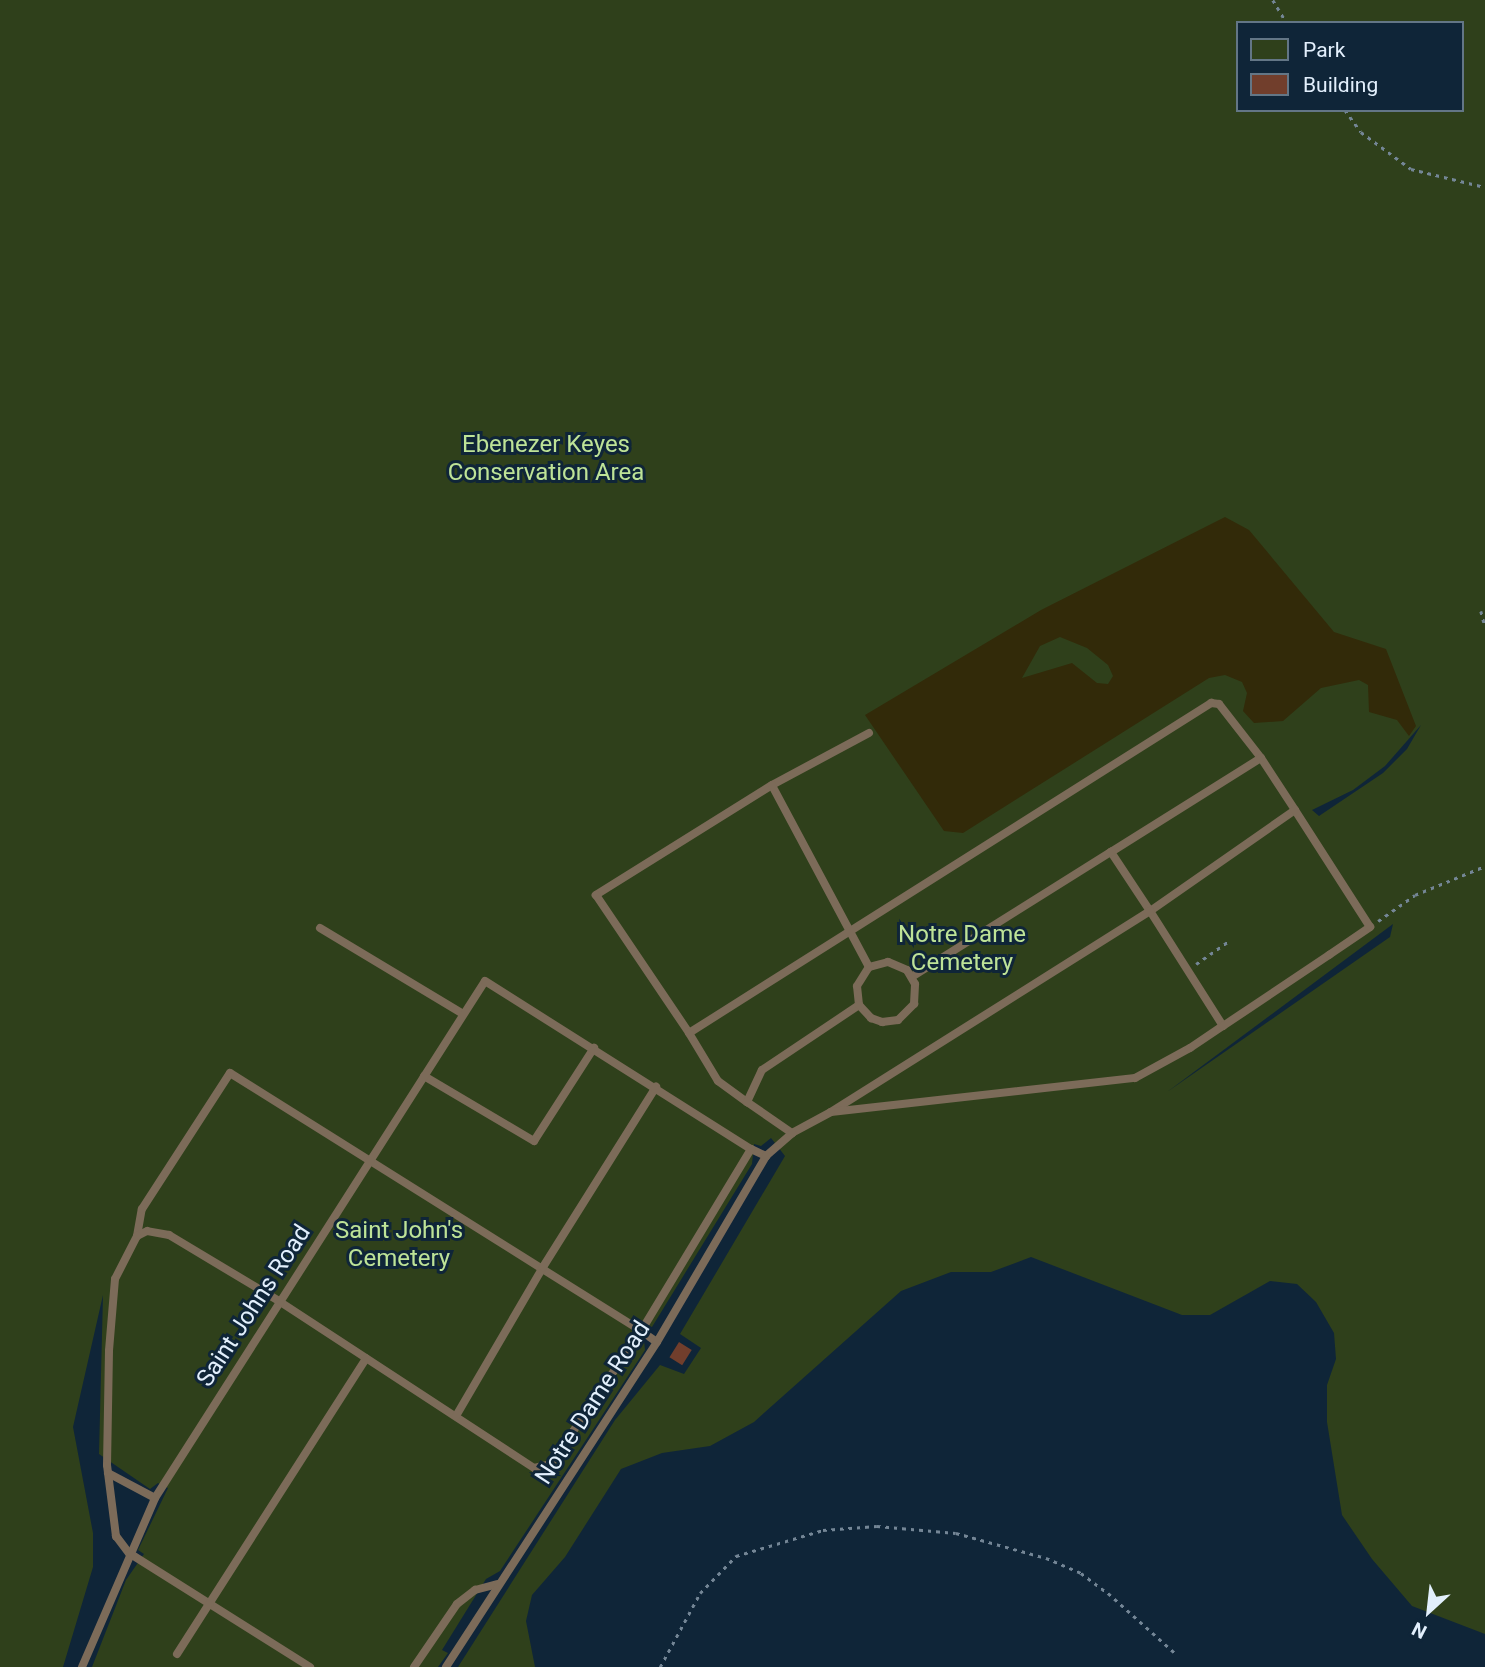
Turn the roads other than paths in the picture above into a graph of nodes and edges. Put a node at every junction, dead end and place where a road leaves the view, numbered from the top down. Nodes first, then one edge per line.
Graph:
1 (869, 733) dead end
2 (1261, 758) junction
3 (772, 785) junction
4 (1295, 810) junction
5 (1111, 852) junction
6 (1150, 911) junction
7 (320, 928) dead end
8 (848, 932) junction
9 (869, 967) junction
10 (913, 976) junction
11 (859, 1005) junction
12 (463, 1014) junction
13 (1223, 1026) junction
14 (689, 1033) junction
15 (594, 1048) junction
16 (424, 1076) junction
17 (656, 1087) junction
18 (747, 1102) junction
19 (831, 1112) junction
20 (792, 1133) junction
21 (751, 1149) junction
22 (766, 1156) junction
23 (372, 1162) junction
24 (137, 1236) junction
25 (542, 1267) junction
26 (279, 1301) junction
27 (641, 1331) junction
28 (657, 1342) junction
29 (366, 1358) junction
30 (456, 1416) junction
31 (108, 1473) junction
32 (155, 1499) junction
33 (129, 1553) junction
34 (497, 1584) junction
35 (208, 1603) junction
36 (177, 1654) dead end
37 (82, 1667) edge
38 (310, 1667) edge
39 (414, 1667) edge
40 (446, 1667) edge

1 - 3 lane
2 - 4 lane
2 - 5 lane
2 - 8 lane
3 - 8 lane
3 - 14 lane
4 - 6 lane, Notre Dame Road
4 - 13 lane
5 - 6 lane
5 - 10 lane
6 - 13 lane
6 - 19 lane, Notre Dame Road
7 - 12 lane
8 - 9 lane
8 - 14 lane
9 - 10 lane
9 - 11 lane
10 - 11 lane
11 - 18 lane
12 - 15 lane, Saint Johns Road
12 - 16 lane, Saint Johns Road
13 - 19 lane
14 - 18 lane
15 - 16 lane
15 - 17 lane
16 - 23 lane, Saint Johns Road
17 - 21 lane
17 - 25 lane
18 - 20 lane
19 - 20 lane, Notre Dame Road
20 - 22 lane, Notre Dame Road
21 - 22 lane
21 - 27 lane
22 - 28 lane, Notre Dame Road
23 - 24 lane
23 - 25 lane
23 - 26 lane, Saint Johns Road
24 - 26 lane
24 - 31 lane
25 - 27 lane
25 - 30 lane
26 - 29 lane
26 - 32 lane, Saint Johns Road
27 - 28 lane
27 - 30 lane
28 - 34 lane, Notre Dame Road
29 - 30 lane
29 - 35 lane
31 - 32 lane
31 - 33 lane
32 - 33 lane, Saint Johns Road
33 - 35 lane
33 - 37 lane, Saint Johns Road
34 - 39 lane
34 - 40 lane, Notre Dame Road
35 - 36 lane
35 - 38 lane

